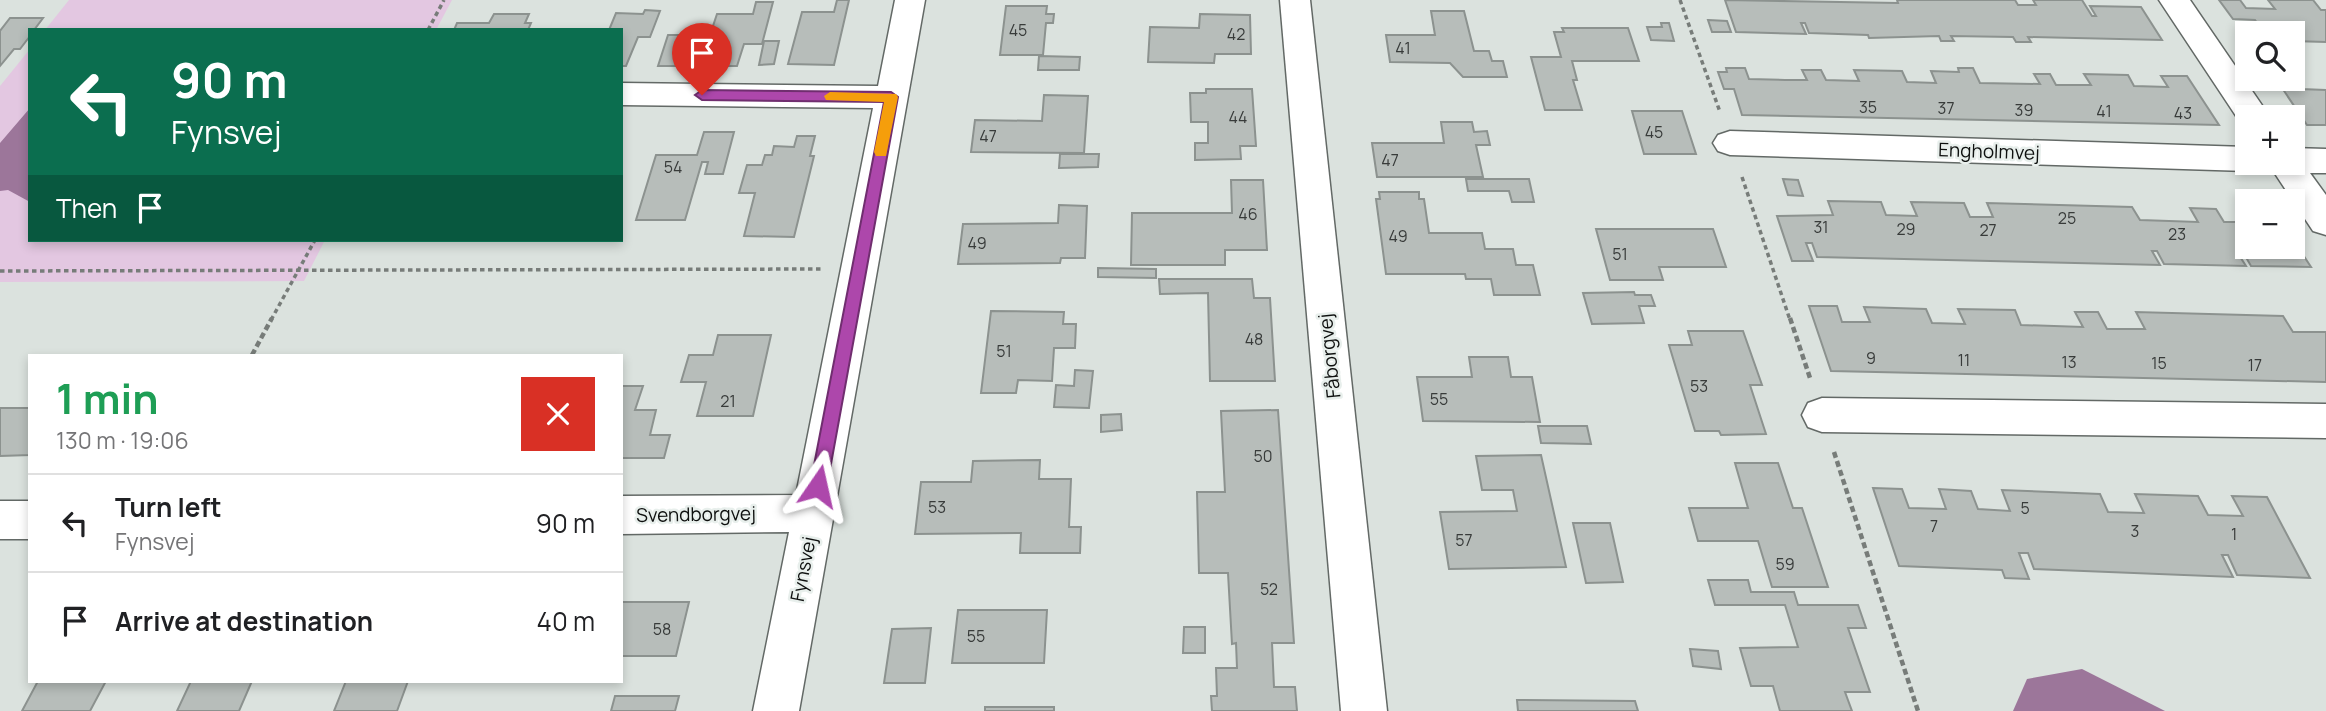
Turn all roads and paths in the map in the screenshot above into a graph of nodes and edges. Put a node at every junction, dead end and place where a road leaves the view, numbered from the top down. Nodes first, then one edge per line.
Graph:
1 (444, 0) edge
2 (909, 0) edge
3 (1295, 0) edge
4 (1681, 0) edge
5 (2174, 0) edge
6 (429, 28) edge
7 (623, 94) edge
8 (891, 97) junction
9 (2246, 105) edge
10 (1731, 143) junction
11 (2235, 159) edge
12 (2305, 160) edge
13 (2326, 161) edge
14 (2293, 175) edge
15 (2326, 222) edge
16 (314, 242) edge
17 (859, 269) junction
18 (299, 270) junction
19 (0, 271) edge
20 (253, 354) edge
21 (1822, 415) junction
22 (2326, 421) edge
23 (813, 513) junction
24 (623, 515) edge
25 (0, 520) edge
26 (28, 520) edge
27 (776, 711) edge
28 (1364, 711) edge
29 (1918, 711) edge

1 - 6 path
2 - 8 street, Fynsvej
3 - 28 street, Fåborgvej
4 - 10 path
5 - 9 street
7 - 8 street
8 - 17 street, Fynsvej
10 - 11 street, Engholmvej
10 - 21 path
12 - 13 street
14 - 15 street
16 - 18 path
17 - 18 path
17 - 23 street, Fynsvej
18 - 19 path
18 - 20 path
21 - 22 street
21 - 29 path
23 - 24 street, Svendborgvej
23 - 27 street, Fynsvej
25 - 26 street

